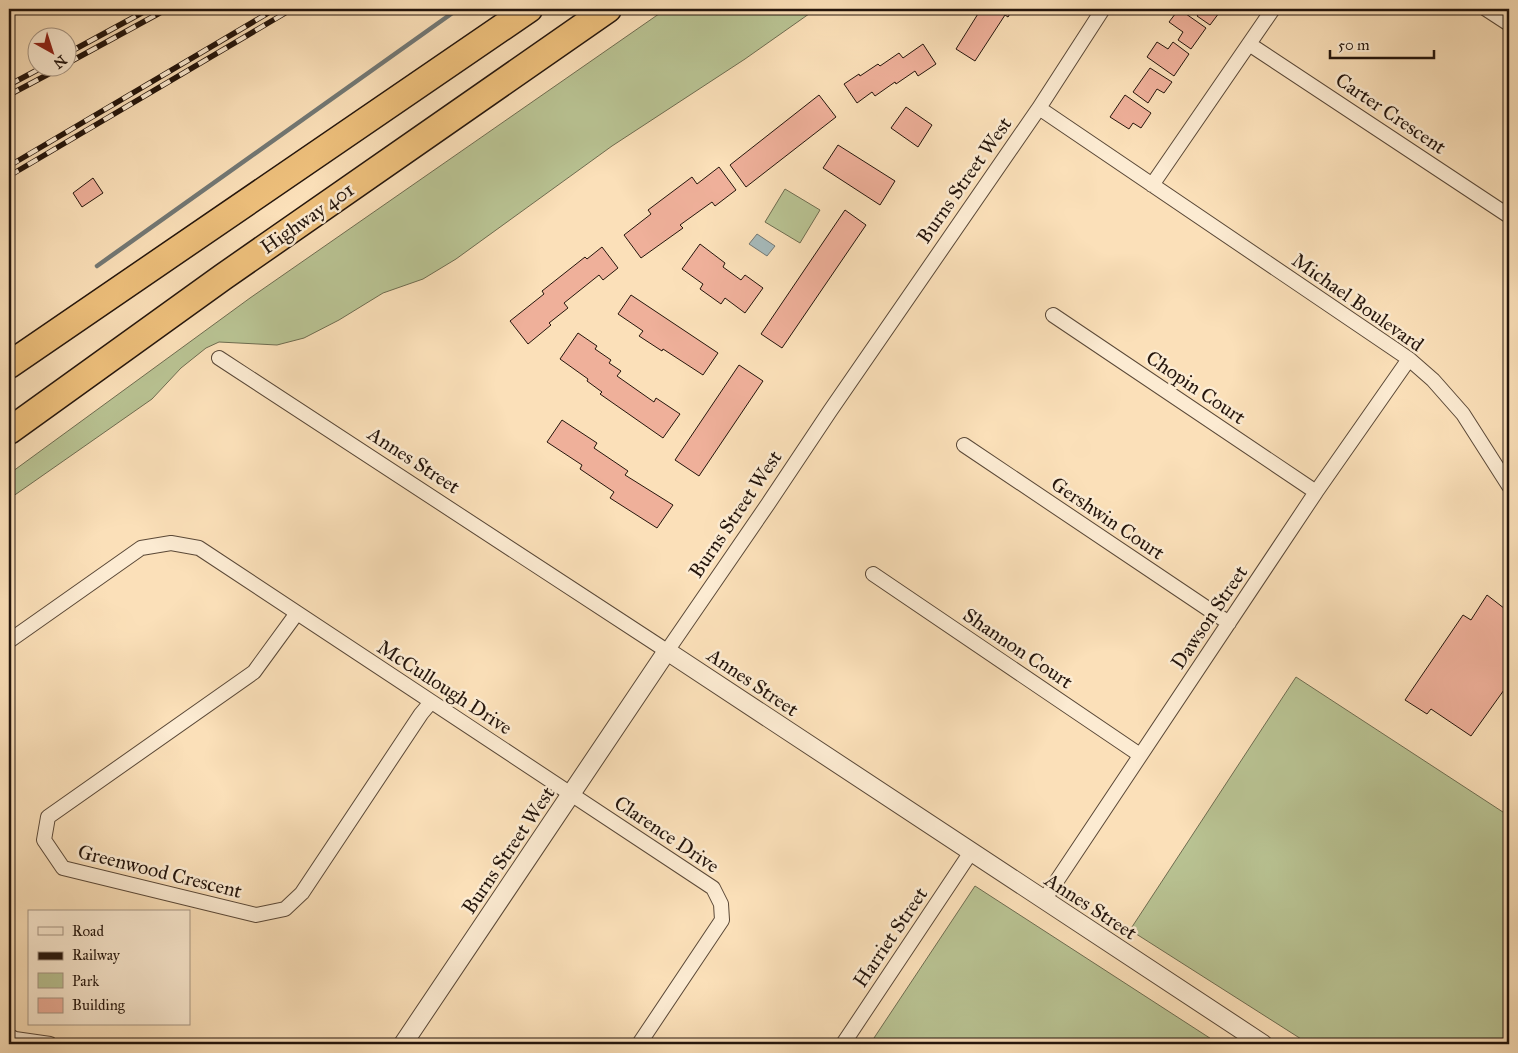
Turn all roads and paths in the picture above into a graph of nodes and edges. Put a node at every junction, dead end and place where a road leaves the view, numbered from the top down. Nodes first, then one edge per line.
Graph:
1 (529, 9) edge
2 (608, 9) edge
3 (1104, 9) edge
4 (1273, 9) edge
5 (1486, 9) edge
6 (1509, 24) edge
7 (1249, 44) junction
8 (1039, 108) junction
9 (1152, 185) junction
10 (1509, 216) edge
11 (1053, 315) dead end
12 (219, 358) dead end
13 (1409, 359) junction
14 (9, 366) edge
15 (9, 432) edge
16 (964, 445) dead end
17 (1509, 486) edge
18 (1316, 492) junction
19 (873, 574) dead end
20 (298, 613) junction
21 (1229, 623) junction
22 (9, 641) edge
23 (667, 651) junction
24 (432, 702) junction
25 (1140, 755) junction
26 (572, 794) junction
27 (971, 852) junction
28 (1044, 900) junction
29 (9, 1036) edge
30 (50, 1044) edge
31 (403, 1044) edge
32 (639, 1044) edge
33 (843, 1044) edge
34 (1263, 1044) edge

1 - 14 highway
2 - 15 highway, Highway 401
3 - 8 street, Burns Street West
4 - 7 street
5 - 6 street
7 - 9 street
7 - 10 street, Carter Crescent
8 - 9 street, Michael Boulevard
8 - 23 street, Burns Street West
9 - 13 street, Michael Boulevard
11 - 18 street, Chopin Court
12 - 23 street, Annes Street
13 - 17 street, Michael Boulevard
13 - 18 street, Dawson Street
16 - 21 street, Gershwin Court
18 - 21 street, Dawson Street
19 - 25 street, Shannon Court
20 - 22 street, McCullough Drive
20 - 24 street, McCullough Drive
20 - 24 street, Greenwood Crescent
21 - 25 street, Dawson Street
23 - 26 street, Burns Street West
23 - 27 street, Annes Street
24 - 26 street, McCullough Drive
25 - 28 street, Dawson Street
26 - 31 street, Burns Street West
26 - 32 street, Clarence Drive
27 - 28 street, Annes Street
27 - 33 street, Harriet Street
28 - 34 street, Annes Street
29 - 30 street

